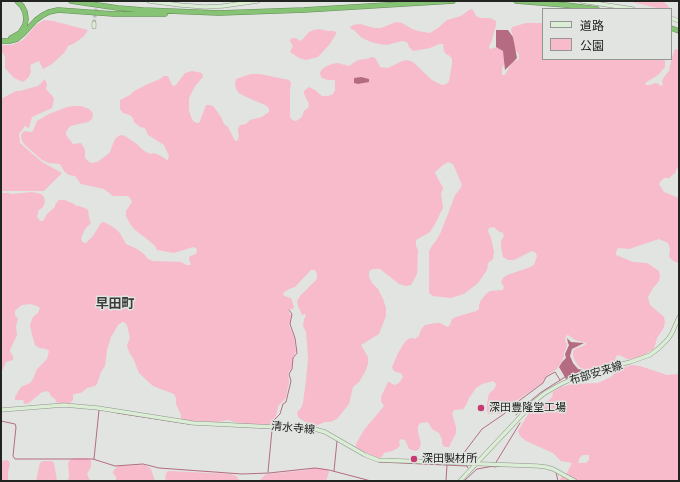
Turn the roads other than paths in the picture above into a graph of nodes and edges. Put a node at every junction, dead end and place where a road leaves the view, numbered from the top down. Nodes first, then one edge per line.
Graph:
1 (17, 1) edge
2 (71, 1) edge
3 (149, 1) edge
4 (258, 1) edge
5 (453, 1) edge
6 (516, 1) edge
7 (581, 1) edge
8 (589, 8) edge
9 (626, 8) edge
10 (219, 13) junction
11 (1, 40) edge
12 (679, 317) edge
13 (1, 410) edge
14 (476, 464) junction
15 (460, 481) edge
16 (575, 481) edge

1 - 11 highway
2 - 10 highway
3 - 4 main road
5 - 10 highway
6 - 8 highway
7 - 9 main road
10 - 11 highway
12 - 14 main road, 布部安来線
13 - 14 main road, 清水寺線
14 - 15 main road, 布部安来線
14 - 16 main road, 清水寺線

